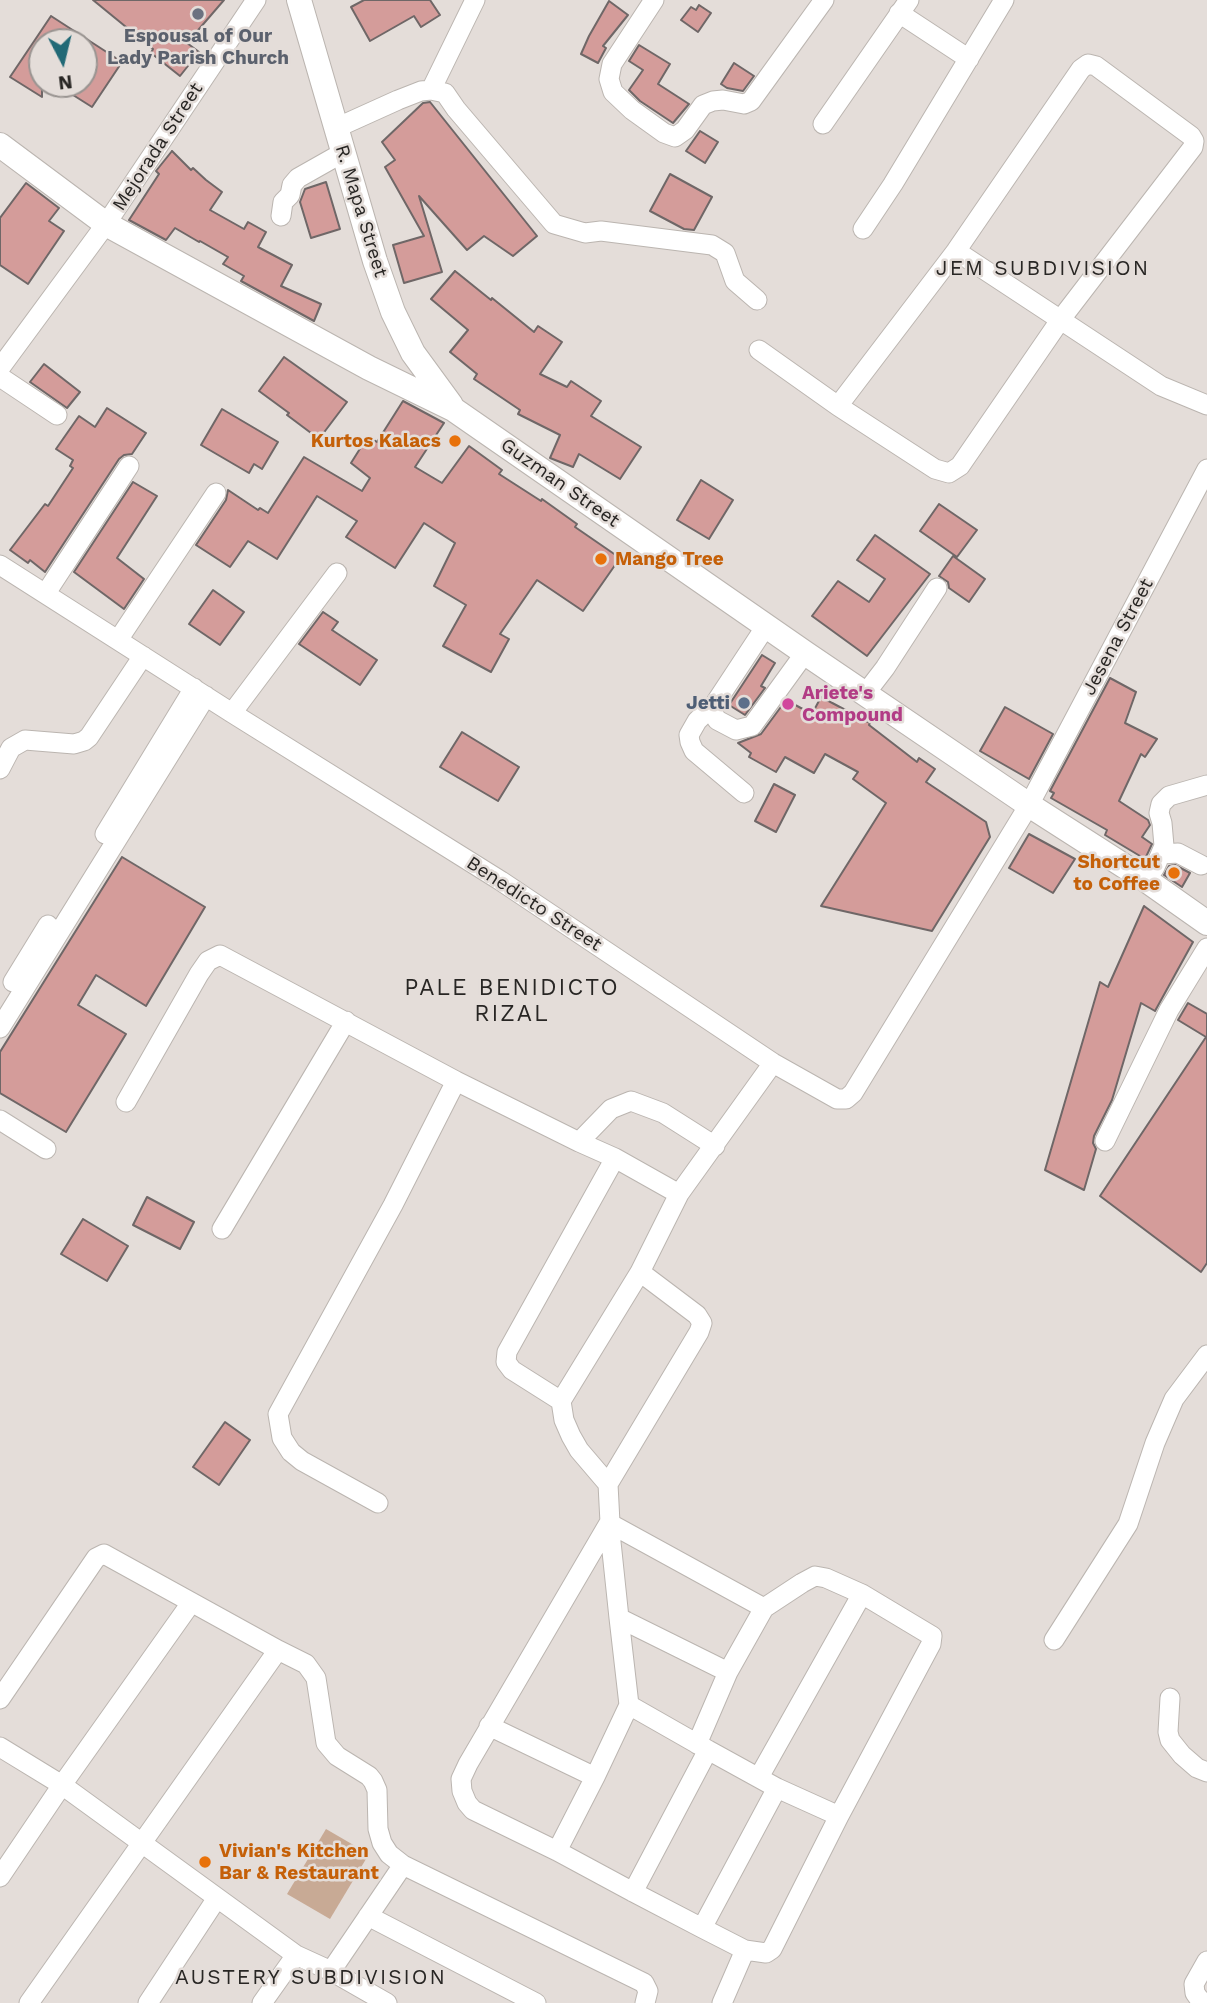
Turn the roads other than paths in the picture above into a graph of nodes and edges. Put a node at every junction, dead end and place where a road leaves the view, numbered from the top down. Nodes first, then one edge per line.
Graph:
1 (256, 0) edge
2 (299, 0) edge
3 (475, 0) edge
4 (654, 0) edge
5 (824, 0) edge
6 (1004, 0) edge
7 (904, 7) edge
8 (969, 59) junction
9 (431, 90) junction
10 (822, 124) dead end
11 (336, 128) junction
12 (0, 145) edge
13 (344, 152) junction
14 (281, 216) dead end
15 (106, 224) junction
16 (863, 229) dead end
17 (956, 251) junction
18 (757, 300) dead end
19 (1061, 319) junction
20 (759, 350) dead end
21 (0, 368) edge
22 (0, 377) edge
23 (1207, 405) edge
24 (838, 406) junction
25 (453, 409) junction
26 (57, 415) dead end
27 (128, 466) dead end
28 (1207, 469) edge
29 (216, 493) dead end
30 (0, 565) edge
31 (337, 573) dead end
32 (937, 588) dead end
33 (46, 593) junction
34 (766, 626) junction
35 (118, 640) junction
36 (805, 653) junction
37 (143, 656) junction
38 (200, 692) junction
39 (865, 694) junction
40 (712, 711) junction
41 (232, 713) junction
42 (0, 769) edge
43 (1207, 785) edge
44 (744, 793) dead end
45 (1029, 805) junction
46 (1161, 854) junction
47 (1201, 865) dead end
48 (1146, 880) junction
49 (1207, 923) edge
50 (1207, 948) edge
51 (36, 958) junction
52 (0, 1003) edge
53 (346, 1021) junction
54 (0, 1028) edge
55 (773, 1063) junction
56 (456, 1081) junction
57 (126, 1102) dead end
58 (0, 1120) edge
59 (1105, 1141) dead end
60 (579, 1142) junction
61 (715, 1146) junction
62 (46, 1149) dead end
63 (615, 1158) junction
64 (679, 1194) junction
65 (222, 1228) dead end
66 (640, 1272) junction
67 (1207, 1355) edge
68 (561, 1401) junction
69 (608, 1485) junction
70 (378, 1503) dead end
71 (609, 1523) junction
72 (862, 1594) junction
73 (191, 1603) junction
74 (764, 1608) junction
75 (619, 1618) junction
76 (1054, 1640) dead end
77 (278, 1650) junction
78 (728, 1672) junction
79 (1170, 1698) dead end
80 (0, 1699) edge
81 (629, 1705) junction
82 (489, 1726) junction
83 (0, 1747) edge
84 (703, 1747) junction
85 (1207, 1772) edge
86 (595, 1777) junction
87 (759, 1777) junction
88 (62, 1785) junction
89 (777, 1788) junction
90 (839, 1816) junction
91 (142, 1843) junction
92 (557, 1851) junction
93 (403, 1865) junction
94 (0, 1877) edge
95 (633, 1892) junction
96 (217, 1898) junction
97 (368, 1916) junction
98 (702, 1928) junction
99 (744, 1950) junction
100 (296, 1955) junction
101 (1207, 1961) edge
102 (331, 1971) junction
103 (1203, 2001) edge
104 (29, 2003) edge
105 (148, 2003) edge
106 (262, 2003) edge
107 (385, 2003) edge
108 (536, 2003) edge
109 (645, 2003) edge
110 (722, 2003) edge

1 - 15 street, Mejorada Street
2 - 11 main road, R. Mapa Street
3 - 9 street
4 - 5 street
6 - 8 street
7 - 8 street
7 - 10 street
8 - 16 street
9 - 11 street
9 - 18 street
11 - 13 main road, R. Mapa Street
12 - 15 main road, Guzman Street
13 - 14 street
13 - 25 main road, R. Mapa Street
15 - 21 street, Mejorada Street
15 - 25 main road, Guzman Street
17 - 19 street
17 - 19 street
17 - 24 street
19 - 23 street
19 - 24 street
20 - 24 street
22 - 26 street
25 - 34 main road, Guzman Street
27 - 33 street
28 - 45 street, Jesena Street
29 - 35 street
30 - 33 street, Benedicto Street
31 - 41 street
32 - 39 street
33 - 35 street, Benedicto Street
34 - 36 main road, Guzman Street
34 - 40 street
35 - 37 street, Benedicto Street
36 - 39 main road, Guzman Street
36 - 40 street
37 - 38 street, Benedicto Street
37 - 42 street
38 - 41 street, Benedicto Street
38 - 51 street
39 - 45 main road, Guzman Street
40 - 44 street
41 - 55 street, Benedicto Street
43 - 46 street
45 - 48 main road, Guzman Street
45 - 55 street, Benedicto Street
46 - 47 street
46 - 48 street
48 - 49 main road, Guzman Street
50 - 59 street
51 - 52 street
51 - 54 street
53 - 56 street
53 - 57 street
53 - 65 street
55 - 61 street
56 - 60 street
56 - 70 street
58 - 62 street
60 - 61 street
60 - 63 street
61 - 64 street
63 - 64 street
63 - 68 street
64 - 66 street
66 - 68 street
66 - 69 street
67 - 76 street
68 - 69 street
69 - 71 street
71 - 74 street
71 - 75 street
71 - 82 street
72 - 74 street
72 - 87 street
72 - 90 street
73 - 77 street
73 - 80 street
73 - 88 street
74 - 78 street
75 - 78 street
75 - 81 street
77 - 91 street
77 - 93 street
78 - 84 street
79 - 85 street
81 - 84 street
81 - 86 street
82 - 86 street
82 - 92 street
83 - 88 street
84 - 87 street
84 - 95 street
86 - 92 street
87 - 89 street
88 - 91 street
88 - 94 street
89 - 90 street
89 - 98 street
90 - 99 street
91 - 96 street
91 - 104 street
92 - 95 street
93 - 97 street
93 - 109 street
95 - 98 street
96 - 100 street
96 - 105 street
97 - 102 street
97 - 108 street
98 - 99 street
99 - 110 street
100 - 102 street
100 - 106 street
101 - 103 street
102 - 107 street

